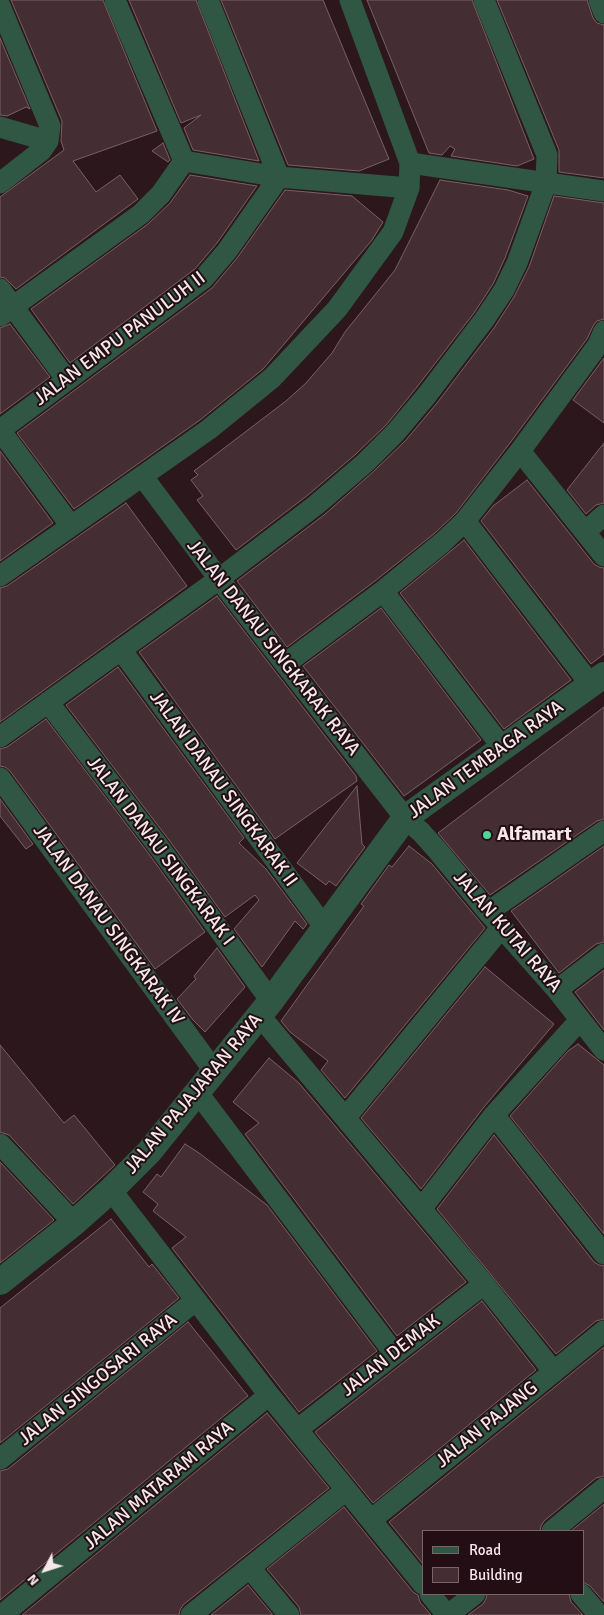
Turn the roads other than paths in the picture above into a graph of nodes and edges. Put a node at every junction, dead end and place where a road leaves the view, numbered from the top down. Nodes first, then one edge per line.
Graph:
1 (115, 0) edge
2 (208, 0) edge
3 (350, 0) edge
4 (484, 0) edge
5 (599, 0) edge
6 (0, 6) edge
7 (604, 13) edge
8 (0, 127) edge
9 (48, 141) junction
10 (184, 161) junction
11 (410, 163) junction
12 (279, 177) junction
13 (0, 183) edge
14 (546, 184) junction
15 (409, 188) junction
16 (604, 191) edge
17 (0, 289) edge
18 (6, 312) edge
19 (604, 331) edge
20 (67, 380) junction
21 (0, 430) edge
22 (520, 451) junction
23 (143, 477) junction
24 (604, 515) edge
25 (465, 522) junction
26 (71, 526) junction
27 (585, 532) junction
28 (604, 556) edge
29 (0, 576) edge
30 (219, 580) junction
31 (383, 591) junction
32 (122, 651) junction
33 (285, 664) junction
34 (600, 681) edge
35 (48, 702) junction
36 (0, 737) edge
37 (502, 747) junction
38 (0, 778) edge
39 (405, 818) junction
40 (604, 831) edge
41 (494, 920) junction
42 (325, 928) junction
43 (604, 954) edge
44 (557, 990) junction
45 (265, 1009) junction
46 (580, 1020) junction
47 (604, 1050) edge
48 (215, 1072) junction
49 (198, 1092) junction
50 (494, 1115) junction
51 (346, 1117) junction
52 (0, 1144) edge
53 (111, 1190) junction
54 (421, 1209) junction
55 (74, 1223) junction
56 (604, 1254) edge
57 (0, 1282) edge
58 (484, 1284) junction
59 (196, 1300) junction
60 (604, 1331) edge
61 (394, 1353) junction
62 (554, 1372) junction
63 (269, 1395) junction
64 (298, 1429) junction
65 (0, 1460) edge
66 (604, 1488) edge
67 (346, 1490) junction
68 (371, 1520) junction
69 (553, 1530) edge
70 (250, 1568) junction
71 (422, 1583) edge
72 (431, 1595) edge
73 (474, 1595) edge
74 (582, 1595) edge
75 (2, 1615) edge
76 (191, 1615) edge
77 (289, 1615) edge
78 (448, 1615) edge
79 (599, 1615) edge

1 - 10 street
2 - 12 street
3 - 11 street
4 - 14 street
5 - 7 street
6 - 9 street
8 - 9 street
9 - 13 street
10 - 12 street
10 - 18 street
11 - 14 street
11 - 15 street
12 - 15 street
12 - 20 street, JALAN EMPU PANULUH II
14 - 16 street
14 - 30 street
15 - 23 street
17 - 18 street
18 - 20 street
19 - 22 street
20 - 21 street, JALAN EMPU PANULUH II
21 - 26 street
22 - 25 street
22 - 27 street
23 - 26 street
23 - 30 street, JALAN DANAU SINGKARAK RAYA
24 - 27 street
25 - 31 street
25 - 34 street
26 - 29 street
27 - 28 street
30 - 32 street
30 - 33 street, JALAN DANAU SINGKARAK RAYA
31 - 33 street
31 - 37 street
32 - 35 street
32 - 42 street, JALAN DANAU SINGKARAK II
33 - 39 street, JALAN DANAU SINGKARAK RAYA
34 - 37 street, JALAN TEMBAGA RAYA
35 - 36 street
35 - 45 street, JALAN DANAU SINGKARAK I
37 - 39 street, JALAN TEMBAGA RAYA
38 - 48 street, JALAN DANAU SINGKARAK IV
39 - 41 street, JALAN KUTAI RAYA
39 - 42 street, JALAN TEMBAGA RAYA
40 - 41 street
41 - 44 street, JALAN KUTAI RAYA
41 - 51 street
42 - 45 street, JALAN PAJAJARAN RAYA
43 - 44 street
44 - 46 street, JALAN KUTAI RAYA
45 - 48 street, JALAN PAJAJARAN RAYA
45 - 51 street, JALAN DANAU SINGKARAK I
46 - 47 street, JALAN KUTAI RAYA
46 - 50 street
48 - 49 street, JALAN PAJAJARAN RAYA
49 - 53 street, JALAN PAJAJARAN RAYA
49 - 61 street
50 - 54 street
50 - 56 street
51 - 54 street, JALAN DANAU SINGKARAK I
52 - 55 street
53 - 55 street, JALAN PAJAJARAN RAYA
53 - 59 street
54 - 58 street, JALAN DANAU SINGKARAK I
55 - 57 street, JALAN PAJAJARAN RAYA
58 - 61 street, JALAN DEMAK
58 - 62 street, JALAN DANAU SINGKARAK I
59 - 63 street
59 - 65 street, JALAN SINGOSARI RAYA
60 - 62 street, JALAN PAJANG
61 - 64 street, JALAN DEMAK
62 - 68 street, JALAN PAJANG
63 - 64 street
63 - 75 street, JALAN MATARAM RAYA
64 - 67 street
66 - 69 street
67 - 68 street
67 - 70 street
68 - 71 street
70 - 76 street
70 - 77 street
72 - 78 street
73 - 78 street
74 - 79 street

